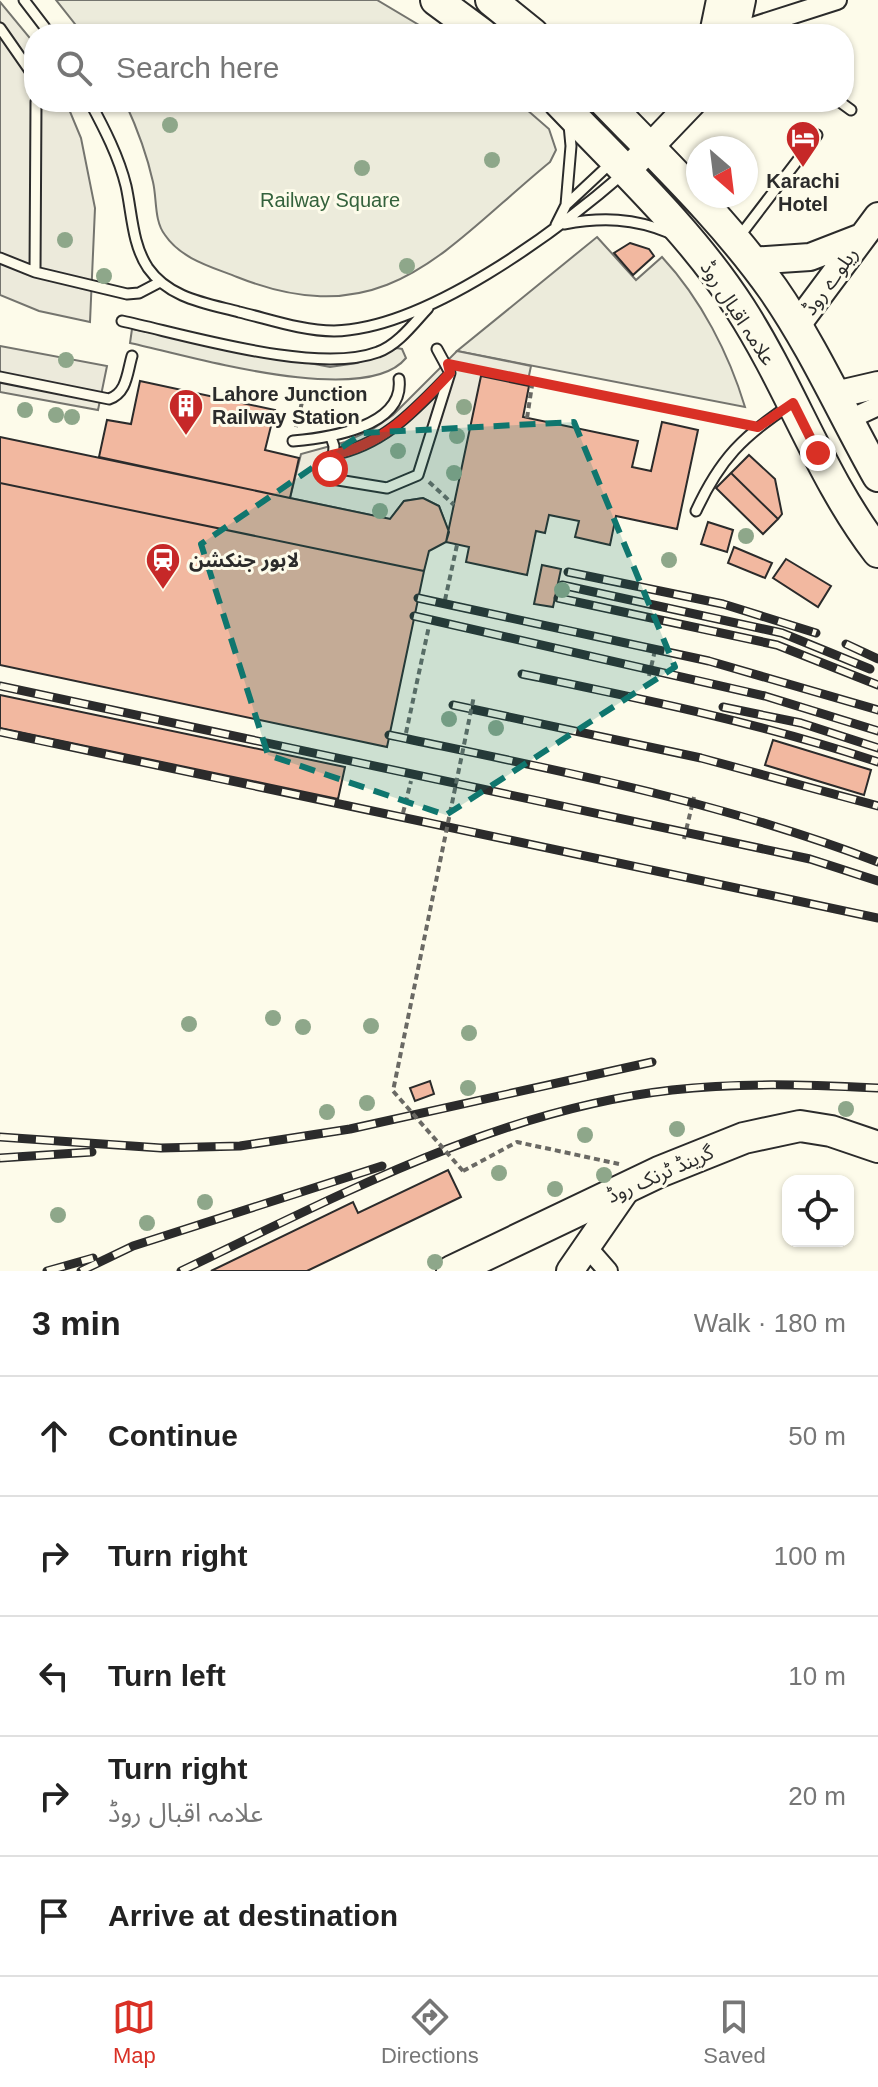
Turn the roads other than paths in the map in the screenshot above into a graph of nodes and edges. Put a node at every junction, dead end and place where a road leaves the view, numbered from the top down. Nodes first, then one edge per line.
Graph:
1 (24, 0) edge
2 (436, 0) edge
3 (491, 0) edge
4 (720, 0) edge
5 (742, 0) edge
6 (837, 0) edge
7 (42, 24) edge
8 (468, 24) edge
9 (521, 24) edge
10 (735, 24) edge
11 (740, 24) edge
12 (764, 24) edge
13 (0, 28) edge
14 (24, 62) edge
15 (36, 112) edge
16 (94, 112) edge
17 (564, 112) edge
18 (569, 112) edge
19 (615, 112) edge
20 (664, 112) edge
21 (681, 112) edge
22 (817, 135) dead end
23 (645, 141) junction
24 (621, 165) junction
25 (566, 205) junction
26 (556, 225) junction
27 (870, 226) edge
28 (692, 246) junction
29 (743, 251) junction
30 (0, 258) edge
31 (35, 272) junction
32 (160, 282) junction
33 (431, 305) junction
34 (122, 321) dead end
35 (797, 325) junction
36 (437, 349) dead end
37 (132, 356) dead end
38 (449, 368) junction
39 (0, 377) edge
40 (399, 379) dead end
41 (878, 385) edge
42 (793, 403) junction
43 (878, 406) edge
44 (842, 407) junction
45 (331, 437) junction
46 (293, 441) road end
47 (332, 455) junction
48 (878, 476) edge
49 (696, 511) dead end
50 (878, 552) edge
51 (878, 1147) edge
52 (628, 1187) junction
53 (587, 1247) junction
54 (452, 1271) edge
55 (570, 1271) edge
56 (608, 1271) edge

1 - 7 lane
2 - 8 main road
3 - 9 main road
4 - 10 main road
5 - 11 main road
6 - 12 street
13 - 14 lane
15 - 31 lane
16 - 32 lane
17 - 25 lane
18 - 24 main road, علامہ اقبال روڈ
19 - 23 main road, علامہ اقبال روڈ
20 - 23 main road
21 - 23 main road
22 - 29 lane
23 - 24 main road
23 - 29 main road, علامہ اقبال روڈ
24 - 25 lane
24 - 26 lane
24 - 28 main road, علامہ اقبال روڈ
25 - 26 lane
26 - 28 lane
26 - 33 lane
27 - 29 main road, ریلوے روڈ
27 - 35 main road, ریلوے روڈ
28 - 42 main road, علامہ اقبال روڈ
29 - 35 main road, علامہ اقبال روڈ
30 - 31 lane
31 - 32 lane
32 - 33 lane
33 - 34 lane
35 - 44 main road, علامہ اقبال روڈ
36 - 38 lane
37 - 39 lane
38 - 47 lane
38 - 47 lane
40 - 45 lane
41 - 44 main road
42 - 49 lane
42 - 50 main road, علامہ اقبال روڈ
43 - 44 street
44 - 48 main road, علامہ اقبال روڈ
45 - 46 lane
45 - 47 lane
51 - 52 main road, گرینڈ ٹرنک روڈ
52 - 53 main road
52 - 54 main road, گرینڈ ٹرنک روڈ
53 - 55 main road
53 - 56 street

